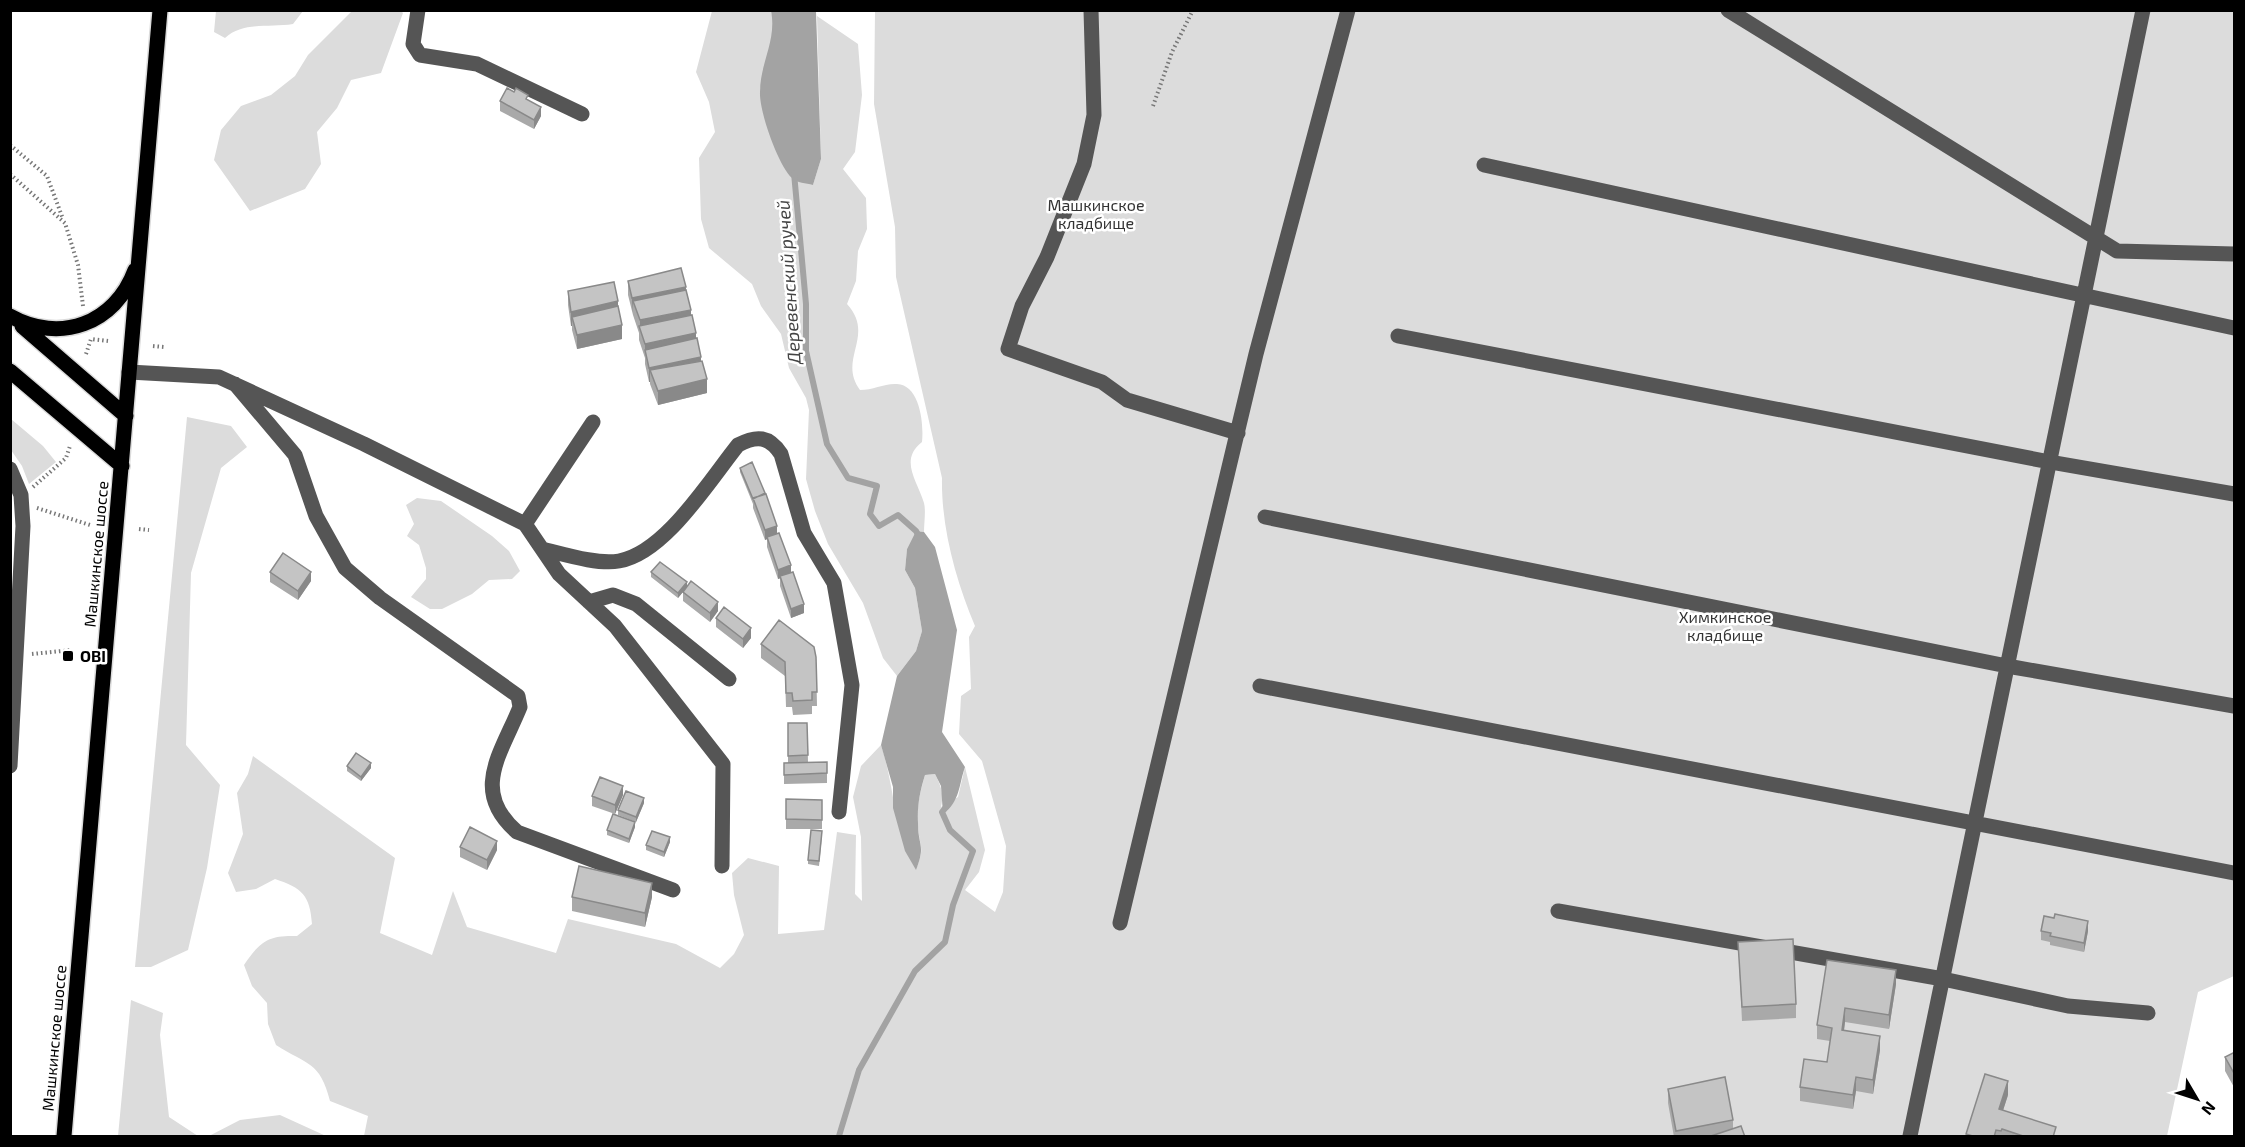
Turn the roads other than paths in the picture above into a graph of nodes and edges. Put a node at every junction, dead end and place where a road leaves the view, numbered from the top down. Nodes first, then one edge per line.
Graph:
1 (160, 10) edge
2 (418, 10) edge
3 (1091, 10) edge
4 (1348, 10) edge
5 (1728, 10) edge
6 (2143, 10) edge
7 (582, 114) dead end
8 (1484, 165) dead end
9 (2096, 240) junction
10 (2235, 254) edge
11 (139, 258) junction
12 (2084, 296) junction
13 (10, 316) edge
14 (2235, 328) edge
15 (1398, 336) dead end
16 (10, 371) edge
17 (129, 372) junction
18 (235, 384) junction
19 (126, 416) junction
20 (593, 422) dead end
21 (1238, 433) junction
22 (2050, 462) junction
23 (122, 466) junction
24 (10, 470) edge
25 (2235, 494) edge
26 (1264, 517) dead end
27 (525, 524) junction
28 (542, 549) junction
29 (590, 602) junction
30 (2007, 666) junction
31 (729, 679) dead end
32 (1260, 686) dead end
33 (2235, 706) edge
34 (10, 766) edge
35 (839, 813) dead end
36 (1975, 823) junction
37 (722, 866) dead end
38 (2235, 873) edge
39 (673, 890) dead end
40 (1558, 911) dead end
41 (1120, 923) dead end
42 (1943, 979) junction
43 (2148, 1013) dead end
44 (64, 1137) edge
45 (1910, 1137) edge

1 - 11 main road, Машкинское шоссе
2 - 7 street
3 - 21 street
4 - 21 street
5 - 9 street
6 - 9 street
8 - 12 street
9 - 10 street
9 - 12 street
11 - 13 main road
11 - 17 main road, Машкинское шоссе
12 - 14 street
12 - 22 street
13 - 19 main road
15 - 22 street
16 - 23 main road
17 - 18 street
17 - 19 main road, Машкинское шоссе
18 - 27 street
18 - 39 street
19 - 23 main road, Машкинское шоссе
20 - 27 street
21 - 41 street
22 - 25 street
22 - 30 street
23 - 44 main road, Машкинское шоссе
24 - 34 street
26 - 30 street
27 - 28 street
28 - 29 street
28 - 35 street
29 - 31 street
29 - 37 street
30 - 33 street
30 - 36 street
32 - 36 street
36 - 38 street
36 - 42 street
40 - 42 street
42 - 43 street
42 - 45 street

